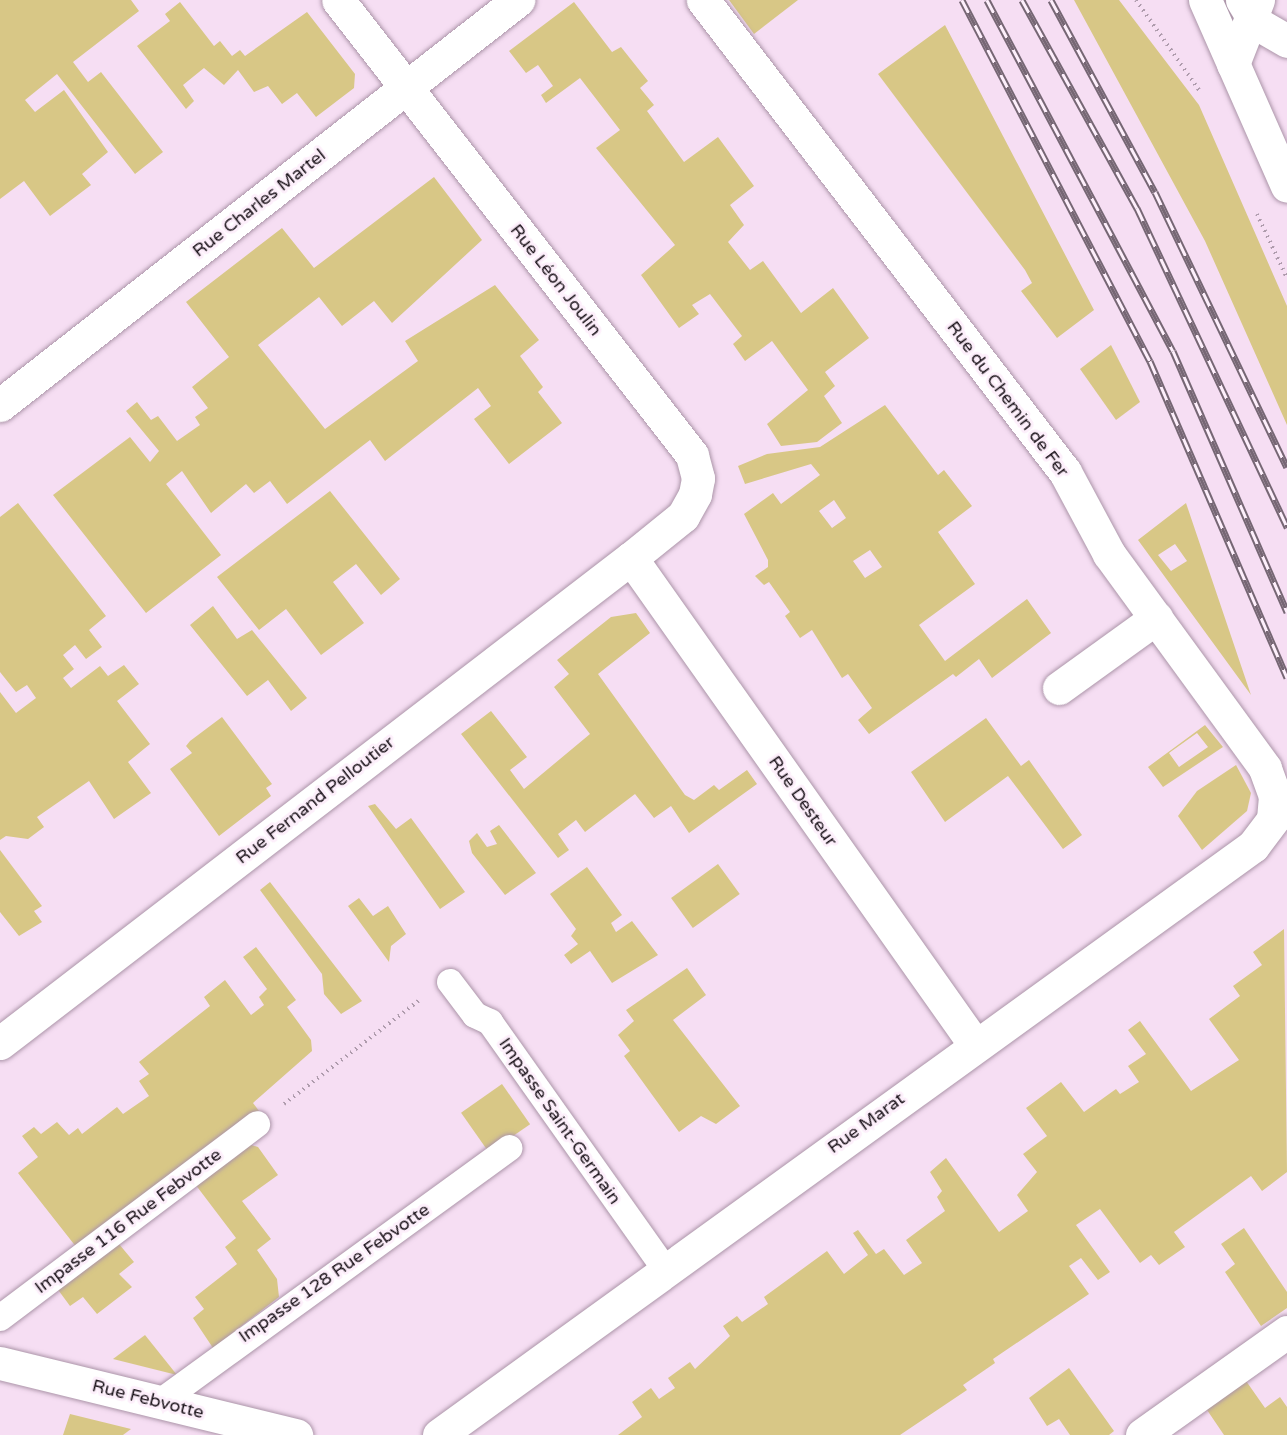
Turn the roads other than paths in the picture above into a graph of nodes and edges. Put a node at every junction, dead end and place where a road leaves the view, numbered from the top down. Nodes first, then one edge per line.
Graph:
1 (338, 0) edge
2 (518, 0) edge
3 (703, 0) edge
4 (1205, 0) edge
5 (1250, 5) edge
6 (1287, 41) edge
7 (1233, 64) junction
8 (406, 88) junction
9 (1287, 186) edge
10 (0, 405) edge
11 (630, 558) junction
12 (1156, 618) junction
13 (1059, 688) dead end
14 (1253, 846) joint
15 (450, 982) road end
16 (0, 1043) edge
17 (975, 1045) junction
18 (257, 1124) road end
19 (510, 1148) dead end
20 (664, 1268) junction
21 (0, 1318) edge
22 (1287, 1332) edge
23 (0, 1363) edge
24 (160, 1402) junction
25 (482, 1403) junction
26 (296, 1435) edge
27 (439, 1435) edge
28 (478, 1435) edge
29 (1142, 1435) edge

1 - 8 street, Rue Léon Joulin
2 - 8 street, Rue Charles Martel
3 - 12 street, Rue du Chemin de Fer
4 - 7 street
5 - 6 street
5 - 7 street
7 - 9 street
8 - 10 street, Rue Charles Martel
8 - 11 street, Rue Léon Joulin
11 - 16 street, Rue Fernand Pelloutier
11 - 17 street, Rue Desteur
12 - 13 street
12 - 14 street, Rue du Chemin de Fer
14 - 17 street, Rue Marat
15 - 20 lane, Impasse Saint-Germain
17 - 20 street, Rue Marat
18 - 21 lane, Impasse 116 Rue Febvotte
19 - 24 lane, Impasse 128 Rue Febvotte
20 - 25 street, Rue Marat
22 - 29 street
23 - 24 street, Rue Febvotte
24 - 26 street, Rue Febvotte
25 - 27 street, Rue Marat
25 - 28 street

